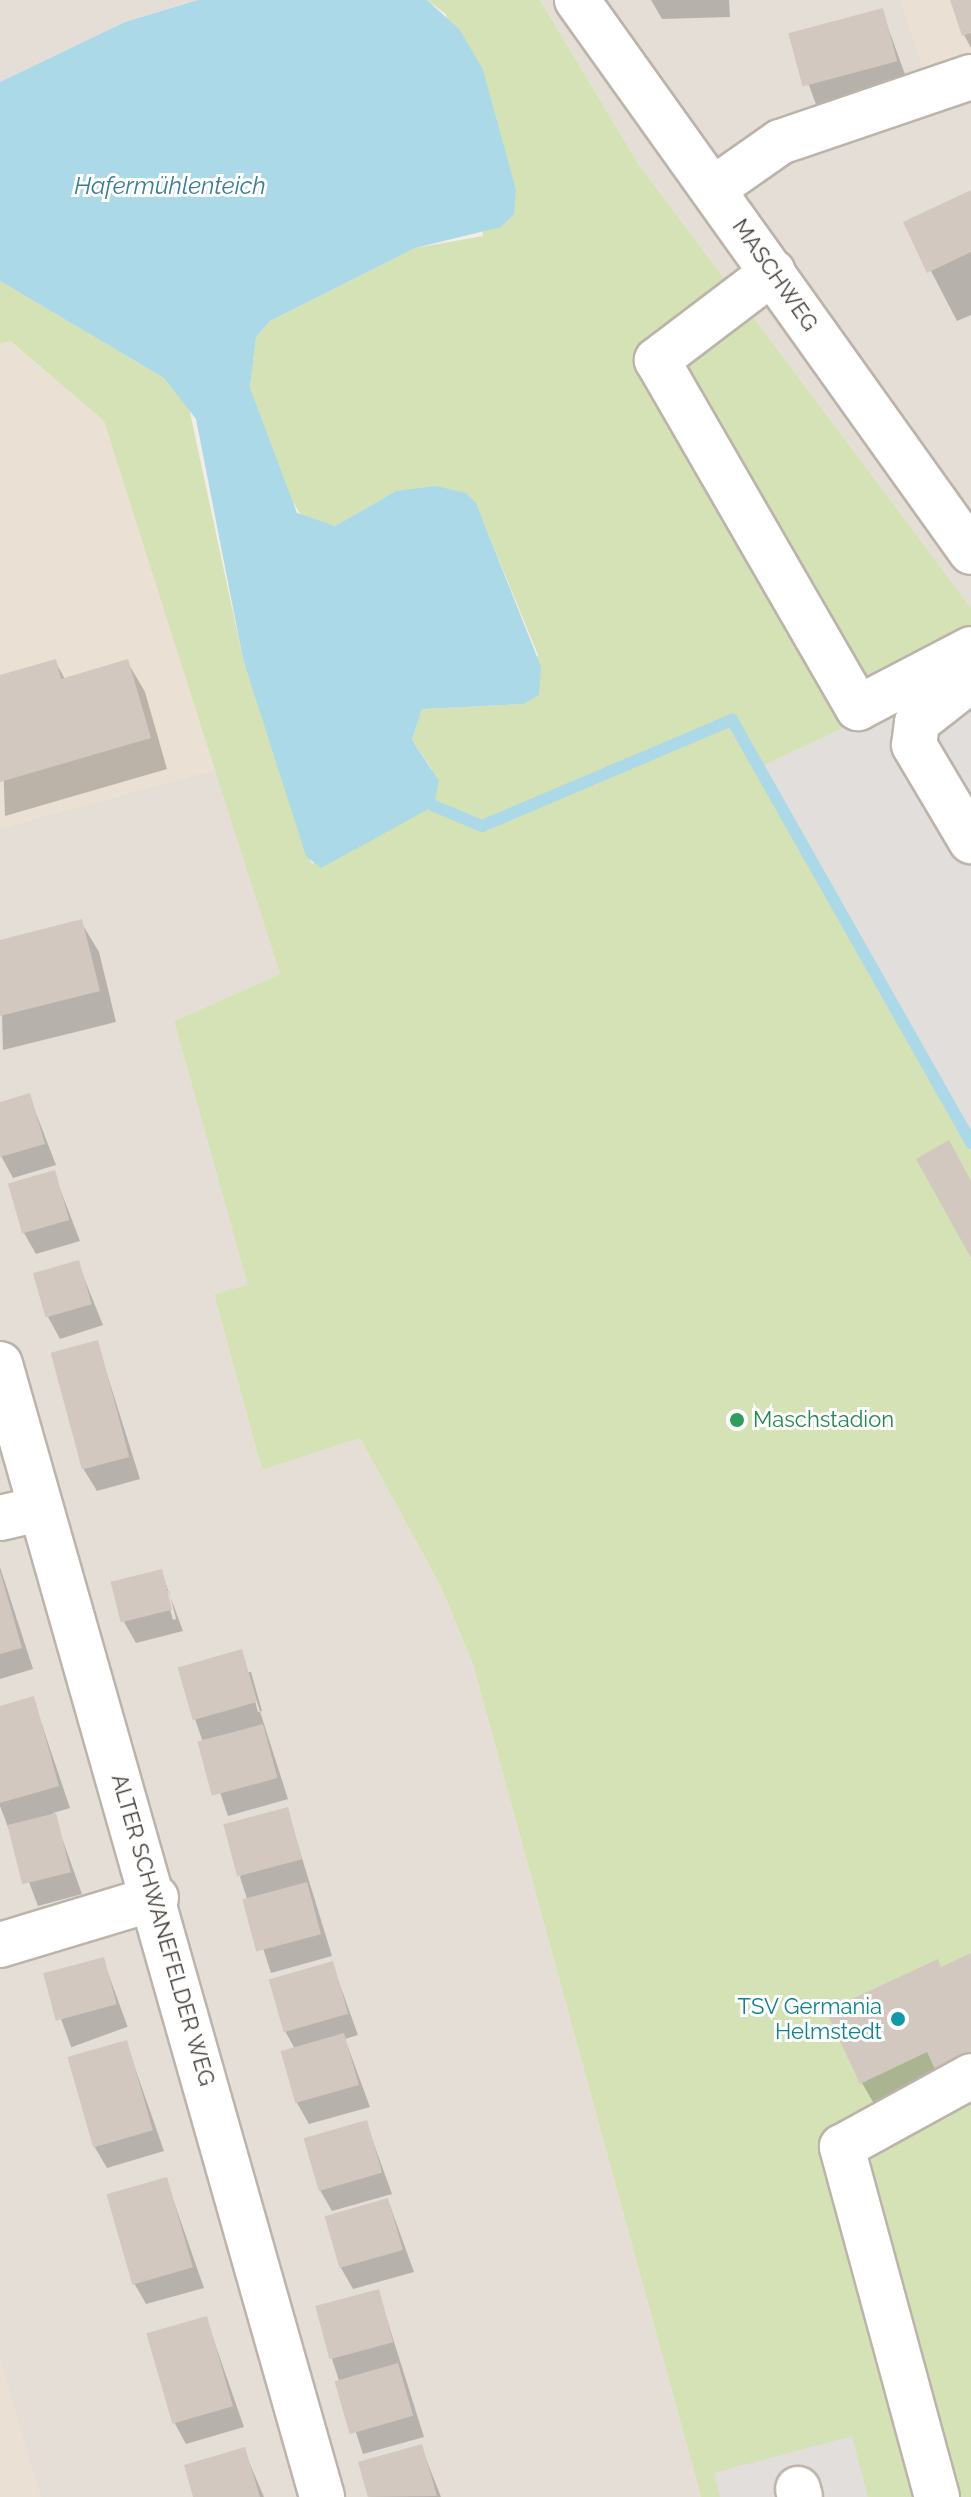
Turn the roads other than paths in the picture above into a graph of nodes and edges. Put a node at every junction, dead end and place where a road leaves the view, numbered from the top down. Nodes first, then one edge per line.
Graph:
1 (577, 0) edge
2 (971, 77) edge
3 (713, 189) junction
4 (773, 272) junction
5 (971, 552) edge
6 (971, 649) edge
7 (971, 680) edge
8 (971, 841) edge
9 (0, 1364) edge
10 (19, 1513) edge
11 (156, 1898) junction
12 (0, 1945) edge
13 (971, 2076) edge
14 (322, 2497) edge
15 (937, 2497) edge

1 - 3 street, MASCHWEG
2 - 3 street
3 - 4 street, MASCHWEG
4 - 5 street, MASCHWEG
4 - 6 street
7 - 8 street
9 - 10 street, ALTER SCHWANEFELDER WEG
10 - 11 street, ALTER SCHWANEFELDER WEG
11 - 12 street
11 - 14 street, ALTER SCHWANEFELDER WEG
13 - 15 street

